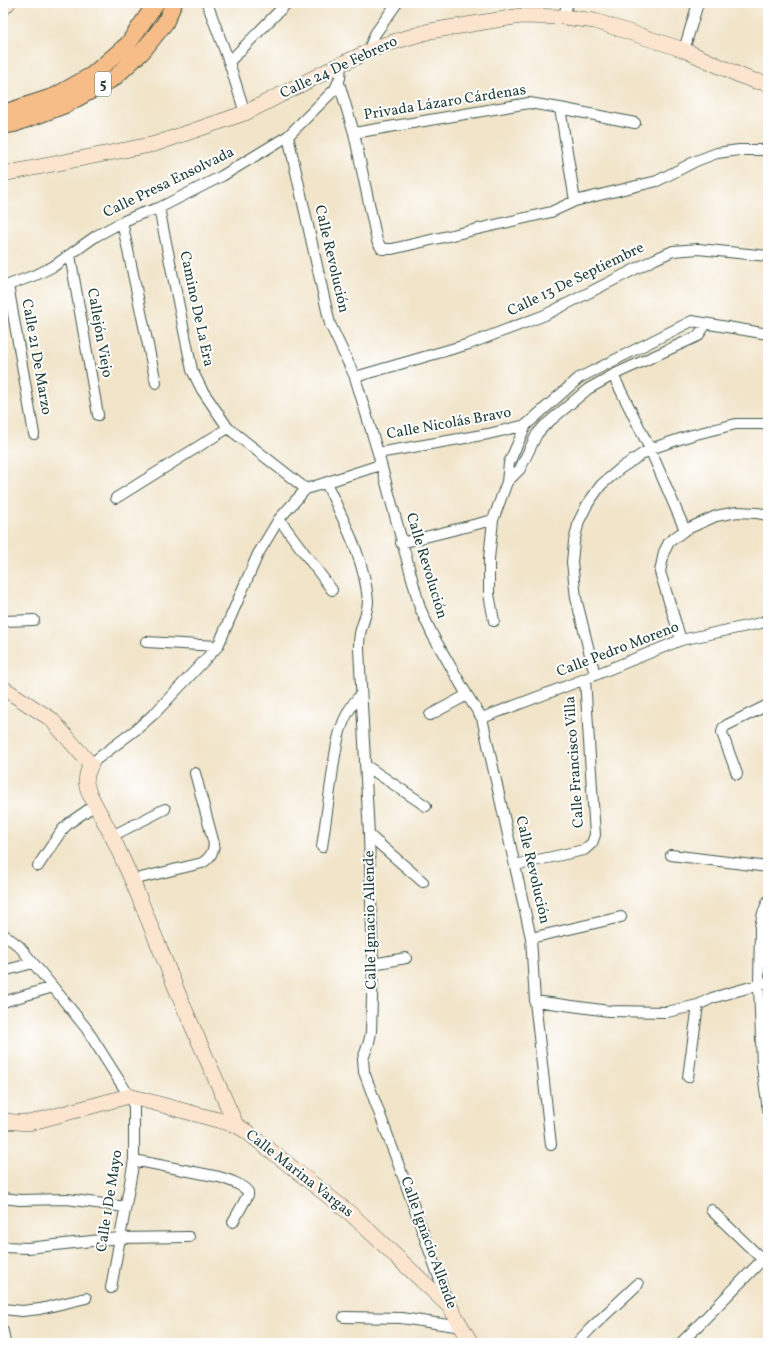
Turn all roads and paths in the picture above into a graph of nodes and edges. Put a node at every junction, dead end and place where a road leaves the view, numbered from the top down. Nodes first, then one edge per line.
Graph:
1 (8, 3) edge
2 (156, 3) edge
3 (174, 3) edge
4 (207, 3) edge
5 (287, 3) edge
6 (398, 3) edge
7 (698, 3) edge
8 (3, 8) edge
9 (566, 10) edge
10 (684, 50) junction
11 (368, 52) junction
12 (229, 62) junction
13 (341, 64) junction
14 (339, 83) junction
15 (768, 83) edge
16 (560, 108) junction
17 (3, 113) edge
18 (245, 113) junction
19 (635, 123) dead end
20 (3, 126) edge
21 (354, 133) junction
22 (288, 136) junction
23 (768, 150) edge
24 (3, 174) edge
25 (575, 201) junction
26 (159, 208) junction
27 (122, 222) junction
28 (70, 255) junction
29 (768, 256) edge
30 (6, 286) edge
31 (706, 324) junction
32 (768, 334) edge
33 (613, 375) junction
34 (355, 377) junction
35 (156, 383) dead end
36 (98, 415) dead end
37 (768, 424) edge
38 (526, 425) junction
39 (228, 428) junction
40 (34, 434) dead end
41 (650, 449) junction
42 (378, 453) junction
43 (380, 465) junction
44 (507, 482) junction
45 (326, 483) junction
46 (306, 489) junction
47 (116, 498) dead end
48 (768, 515) edge
49 (279, 519) junction
50 (493, 520) junction
51 (685, 530) junction
52 (401, 543) junction
53 (332, 590) dead end
54 (34, 620) dead end
55 (3, 621) edge
56 (494, 621) dead end
57 (765, 621) edge
58 (768, 632) edge
59 (681, 640) junction
60 (146, 642) dead end
61 (218, 646) junction
62 (595, 674) junction
63 (585, 679) junction
64 (3, 688) edge
65 (361, 694) junction
66 (467, 695) junction
67 (768, 705) edge
68 (430, 715) dead end
69 (482, 718) junction
70 (91, 765) junction
71 (365, 765) junction
72 (195, 773) dead end
73 (737, 774) dead end
74 (95, 805) junction
75 (426, 806) dead end
76 (165, 810) dead end
77 (369, 835) junction
78 (112, 836) junction
79 (322, 847) dead end
80 (671, 855) dead end
81 (38, 866) dead end
82 (515, 866) junction
83 (768, 867) edge
84 (132, 880) junction
85 (423, 882) dead end
86 (768, 901) edge
87 (621, 917) dead end
88 (3, 934) edge
89 (532, 938) junction
90 (406, 958) dead end
91 (33, 963) junction
92 (373, 964) junction
93 (3, 972) edge
94 (763, 983) edge
95 (53, 987) junction
96 (535, 1001) junction
97 (3, 1002) edge
98 (698, 1005) junction
99 (688, 1077) dead end
100 (129, 1096) junction
101 (768, 1110) edge
102 (3, 1121) edge
103 (236, 1125) junction
104 (551, 1144) dead end
105 (134, 1160) junction
106 (3, 1198) edge
107 (125, 1207) junction
108 (711, 1210) dead end
109 (233, 1222) dead end
110 (189, 1237) dead end
111 (119, 1238) junction
112 (3, 1247) edge
113 (765, 1256) edge
114 (638, 1284) dead end
115 (111, 1288) dead end
116 (86, 1298) dead end
117 (450, 1307) junction
118 (3, 1309) edge
119 (344, 1317) dead end
120 (462, 1327) junction
121 (3, 1331) edge
122 (471, 1342) edge
123 (5, 1343) edge
124 (577, 1343) edge
125 (681, 1343) edge

1 - 8 street
2 - 17 main road, 5
3 - 20 main road, 5
4 - 12 street
5 - 12 street
6 - 11 street
7 - 10 street
9 - 10 street, Calle 24 De Febrero
9 - 11 street, Calle 24 De Febrero
10 - 15 street, Calle 24 De Febrero
11 - 13 street, Calle 24 De Febrero
12 - 18 street
13 - 14 street
13 - 18 street, Calle 24 De Febrero
14 - 21 street
14 - 22 street, Calle Presa Ensolvada
16 - 19 street, Privada Lázaro Cárdenas
16 - 21 street, Privada Lázaro Cárdenas
16 - 25 street
18 - 24 street, Calle 24 De Febrero
21 - 25 street
22 - 26 street, Calle Presa Ensolvada
22 - 34 street, Calle Revolución
23 - 25 street
26 - 27 street, Calle Presa Ensolvada
26 - 39 street, Camino De La Era
27 - 28 street, Calle Presa Ensolvada
27 - 35 street
28 - 30 street, Calle Presa Ensolvada
28 - 36 street, Callejón Viejo
29 - 34 street, Calle 13 De Septiembre
30 - 40 street, Calle 21 De Marzo
31 - 32 street
31 - 33 street
31 - 38 street
33 - 41 street
33 - 44 street
34 - 42 street, Calle Revolución
37 - 41 street
38 - 42 street, Calle Nicolás Bravo
38 - 44 street
39 - 46 street, Camino De La Era
39 - 47 street
41 - 51 street
41 - 62 street
42 - 43 street, Calle Revolución
43 - 45 street
43 - 52 street, Calle Revolución
44 - 50 street
45 - 46 street
45 - 65 street, Calle Ignacio Allende
46 - 49 street
48 - 51 street
49 - 53 street
49 - 61 street
50 - 52 street
50 - 56 street
51 - 59 street
52 - 66 street, Calle Revolución
54 - 55 street
57 - 58 street
57 - 59 street, Calle Pedro Moreno
59 - 62 street, Calle Pedro Moreno
60 - 61 street
61 - 70 street
62 - 63 street, Calle Pedro Moreno
63 - 69 street, Calle Pedro Moreno
63 - 82 street, Calle Francisco Villa
64 - 70 street
65 - 71 street, Calle Ignacio Allende
65 - 79 street
66 - 68 street
66 - 69 street, Calle Revolución
67 - 73 street
69 - 82 street, Calle Revolución
70 - 74 street
71 - 75 street
71 - 77 street, Calle Ignacio Allende
72 - 84 street
74 - 78 street
74 - 81 street
76 - 78 street
77 - 85 street
77 - 92 street, Calle Ignacio Allende
78 - 84 street
80 - 83 street
82 - 89 street, Calle Revolución
84 - 103 street
86 - 94 street
87 - 89 street
88 - 91 street, Calle 1 De Mayo
89 - 96 street, Calle Revolución
90 - 92 street
91 - 93 street
91 - 95 street, Calle 1 De Mayo
92 - 117 street, Calle Ignacio Allende
94 - 98 street
94 - 101 street
95 - 97 street
95 - 100 street, Calle 1 De Mayo
96 - 98 street
96 - 104 street, Calle Revolución
98 - 99 street
100 - 102 street
100 - 103 street, Calle Marina Vargas
100 - 105 street, Calle 1 De Mayo
103 - 117 street, Calle Marina Vargas
105 - 107 street, Calle 1 De Mayo
105 - 109 street
106 - 107 street
107 - 111 street, Calle 1 De Mayo
108 - 113 street
110 - 111 street
111 - 112 street
111 - 115 street, Calle 1 De Mayo
113 - 125 street
114 - 124 street
116 - 118 street
117 - 120 street, Calle Ignacio Allende
119 - 120 street
120 - 122 street, Calle Ignacio Allende
121 - 123 street

